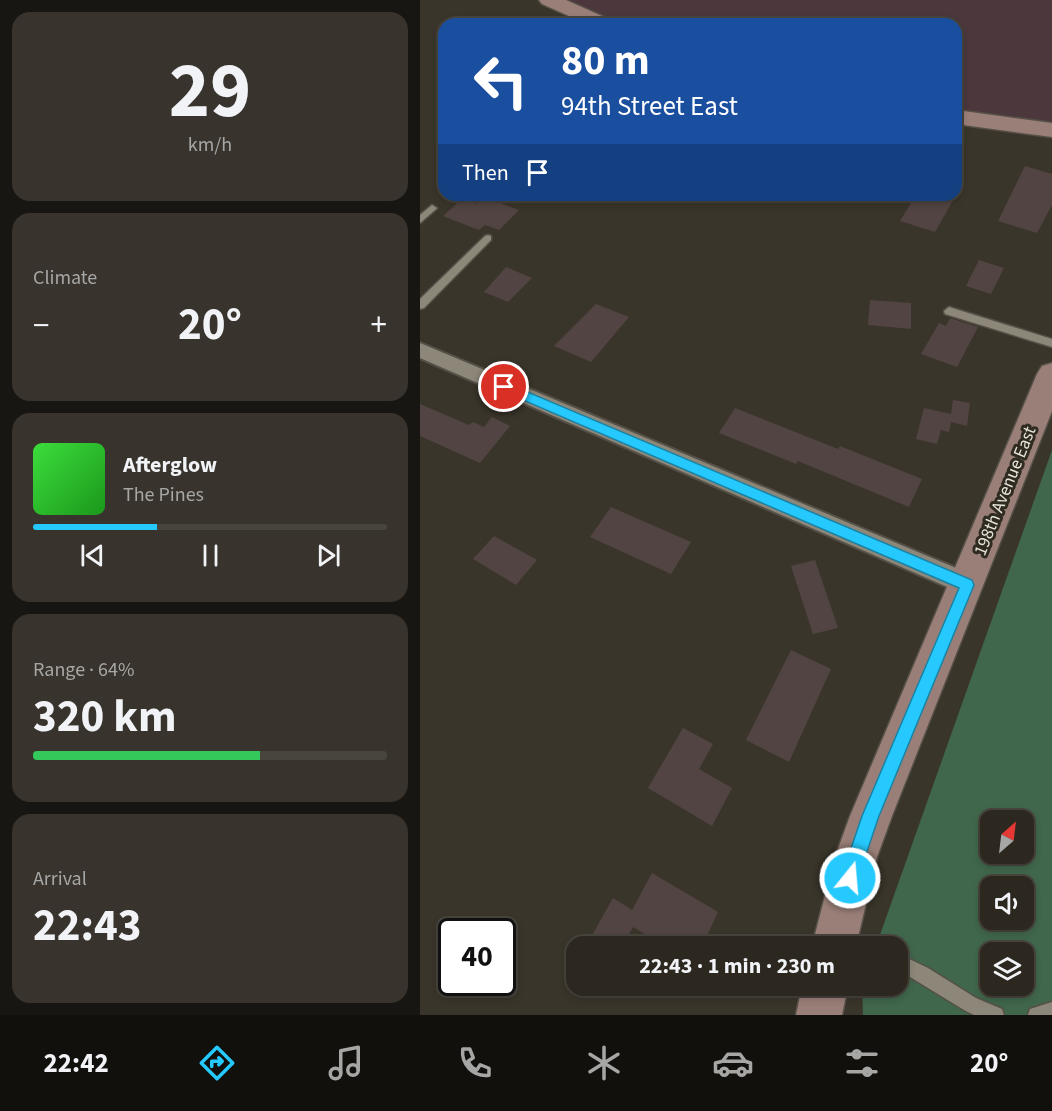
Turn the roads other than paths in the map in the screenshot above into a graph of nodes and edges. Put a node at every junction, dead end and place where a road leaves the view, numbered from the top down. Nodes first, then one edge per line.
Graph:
1 (549, 0) edge
2 (590, 18) edge
3 (962, 118) edge
4 (1048, 131) edge
5 (432, 208) dead end
6 (420, 220) edge
7 (488, 238) dead end
8 (420, 305) edge
9 (950, 311) dead end
10 (1052, 343) edge
11 (420, 351) edge
12 (1048, 395) edge
13 (967, 585) junction
14 (840, 936) edge
15 (908, 967) edge
16 (1052, 1010) edge
17 (996, 1015) edge
18 (1036, 1015) edge

1 - 2 street
3 - 4 street
5 - 6 lane
7 - 8 lane
9 - 10 lane
11 - 13 street
12 - 13 street, 198th Avenue East
13 - 14 street, 198th Avenue East
15 - 17 lane
16 - 18 lane

